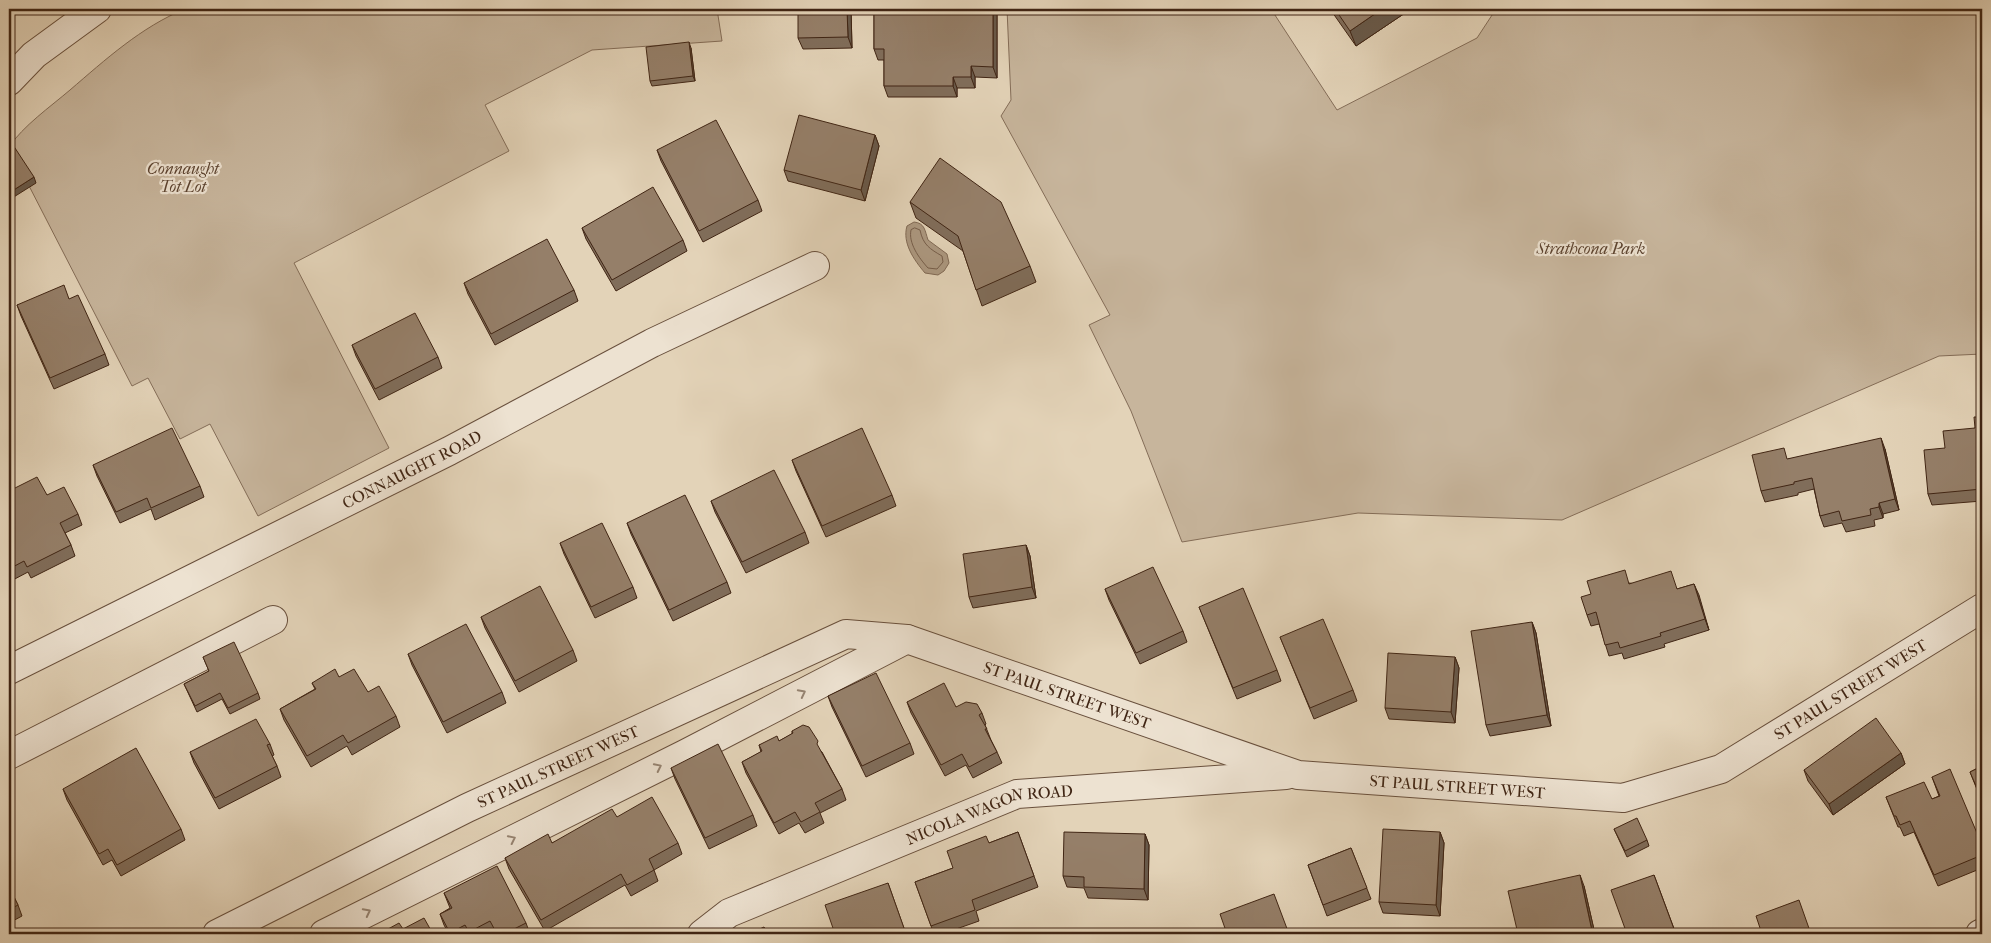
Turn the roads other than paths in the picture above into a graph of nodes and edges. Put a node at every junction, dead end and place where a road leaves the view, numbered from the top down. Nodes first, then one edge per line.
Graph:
1 (97, 9) edge
2 (9, 81) edge
3 (815, 266) dead end
4 (1982, 608) edge
5 (273, 620) dead end
6 (907, 639) junction
7 (9, 670) edge
8 (9, 755) edge
9 (1298, 774) junction
10 (217, 934) edge
11 (324, 934) edge
12 (702, 934) edge

1 - 2 street
3 - 7 street, CONNAUGHT ROAD
4 - 9 street, ST PAUL STREET WEST
5 - 8 street
6 - 9 street, ST PAUL STREET WEST
6 - 10 street, ST PAUL STREET WEST
11 -> 6 street
9 - 12 street, NICOLA WAGON ROAD

